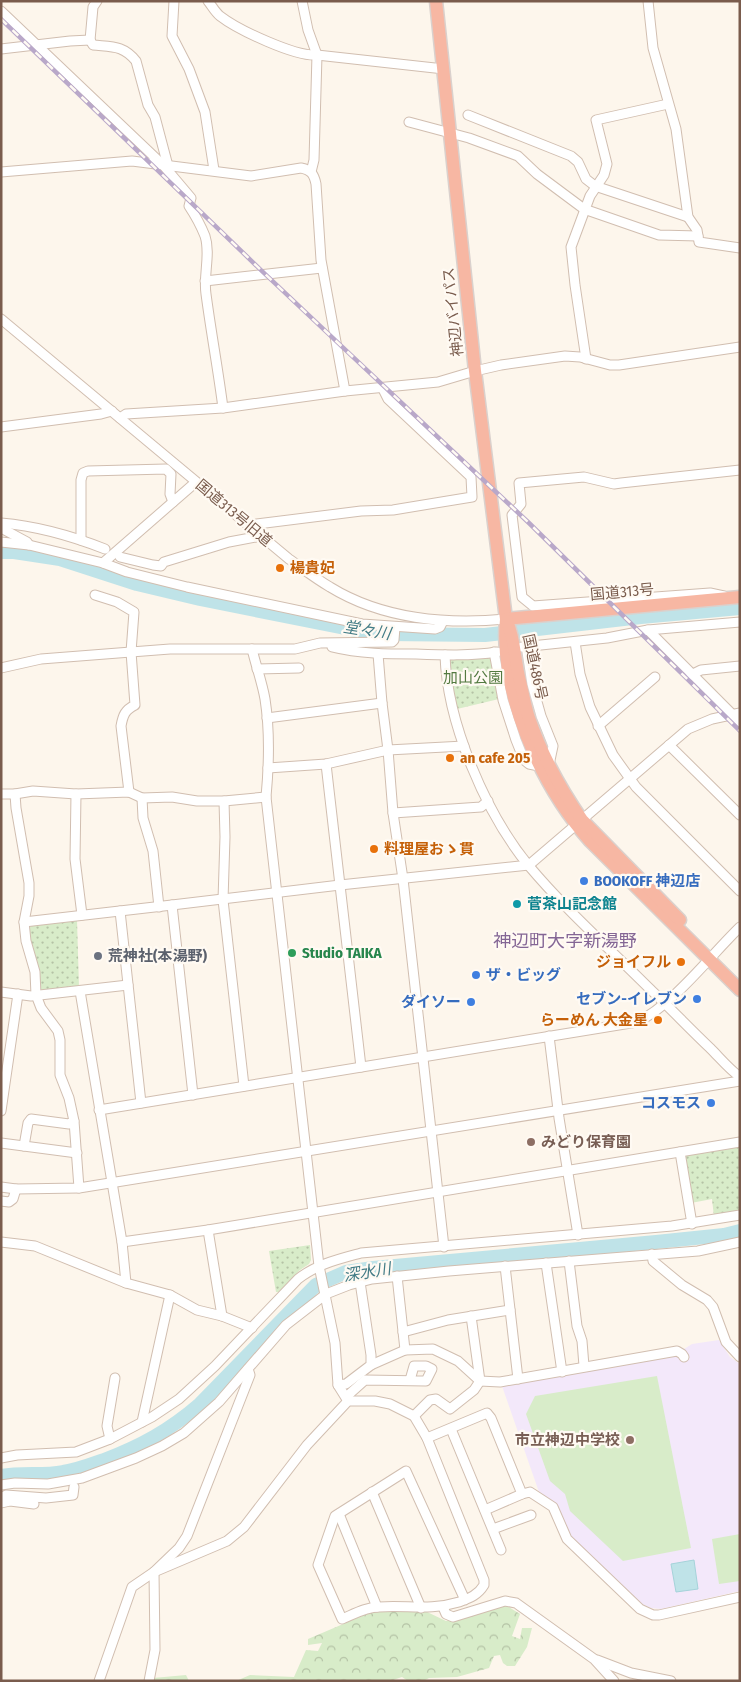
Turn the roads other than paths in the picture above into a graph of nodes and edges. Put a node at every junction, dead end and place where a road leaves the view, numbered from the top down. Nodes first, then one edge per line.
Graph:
1 (97, 1) edge
2 (174, 1) edge
3 (208, 1) edge
4 (302, 1) edge
5 (436, 1) edge
6 (648, 1) edge
7 (1, 11) edge
8 (90, 40) junction
9 (36, 45) junction
10 (1, 49) edge
11 (318, 55) junction
12 (444, 69) junction
13 (668, 104) junction
14 (468, 115) dead end
15 (409, 122) dead end
16 (451, 134) junction
17 (166, 166) junction
18 (214, 170) junction
19 (1, 172) edge
20 (311, 172) junction
21 (595, 186) junction
22 (584, 209) junction
23 (688, 218) junction
24 (698, 236) junction
25 (740, 248) edge
26 (322, 268) junction
27 (205, 281) junction
28 (1, 319) edge
29 (740, 347) edge
30 (586, 359) junction
31 (475, 371) junction
32 (383, 388) junction
33 (345, 391) junction
34 (223, 408) junction
35 (112, 411) junction
36 (120, 418) junction
37 (1, 427) edge
38 (740, 470) edge
39 (196, 482) junction
40 (173, 502) junction
41 (1, 523) edge
42 (249, 525) junction
43 (1, 528) edge
44 (259, 534) junction
45 (81, 540) junction
46 (1, 542) edge
47 (29, 545) junction
48 (105, 549) dead end
49 (120, 556) dead end
50 (104, 564) junction
51 (95, 595) dead end
52 (735, 597) edge
53 (444, 621) junction
54 (740, 622) edge
55 (395, 627) junction
56 (508, 630) junction
57 (648, 630) junction
58 (575, 642) junction
59 (320, 643) junction
60 (252, 650) junction
61 (131, 652) junction
62 (378, 654) junction
63 (445, 655) junction
64 (740, 666) edge
65 (1, 668) edge
66 (299, 668) dead end
67 (257, 669) junction
68 (691, 674) junction
69 (655, 677) dead end
70 (382, 704) junction
71 (736, 714) edge
72 (267, 718) junction
73 (740, 722) edge
74 (598, 726) junction
75 (669, 745) junction
76 (464, 746) junction
77 (388, 750) junction
78 (326, 764) junction
79 (544, 765) junction
80 (268, 768) junction
81 (630, 778) junction
82 (129, 792) junction
83 (1, 794) edge
84 (15, 794) junction
85 (76, 794) junction
86 (266, 797) junction
87 (142, 798) junction
88 (224, 801) junction
89 (488, 801) junction
90 (393, 814) junction
91 (740, 815) edge
92 (579, 822) junction
93 (529, 865) junction
94 (403, 879) junction
95 (340, 885) junction
96 (740, 891) edge
97 (277, 893) junction
98 (223, 900) junction
99 (172, 905) junction
100 (159, 907) junction
101 (120, 911) junction
102 (82, 915) junction
103 (24, 922) junction
104 (740, 927) edge
105 (711, 956) junction
106 (740, 979) edge
107 (128, 985) junction
108 (740, 990) edge
109 (80, 991) junction
110 (1, 992) edge
111 (18, 994) junction
112 (36, 995) junction
113 (665, 1004) junction
114 (549, 1036) junction
115 (423, 1056) junction
116 (361, 1067) junction
117 (740, 1077) edge
118 (298, 1078) junction
119 (740, 1081) edge
120 (244, 1086) junction
121 (193, 1095) junction
122 (141, 1103) junction
123 (99, 1110) junction
124 (557, 1110) junction
125 (1, 1111) edge
126 (74, 1121) junction
127 (431, 1130) junction
128 (740, 1142) edge
129 (1, 1143) edge
130 (24, 1146) junction
131 (305, 1152) junction
132 (680, 1152) junction
133 (77, 1153) junction
134 (567, 1170) junction
135 (111, 1182) junction
136 (1, 1188) edge
137 (79, 1188) junction
138 (16, 1189) junction
139 (439, 1192) junction
140 (1, 1201) edge
141 (312, 1212) junction
142 (740, 1215) edge
143 (692, 1224) junction
144 (208, 1230) junction
145 (578, 1235) junction
146 (1, 1242) edge
147 (122, 1242) junction
148 (740, 1242) edge
149 (444, 1247) junction
150 (652, 1254) junction
151 (569, 1261) junction
152 (546, 1263) junction
153 (505, 1266) junction
154 (319, 1270) junction
155 (397, 1276) junction
156 (360, 1282) junction
157 (126, 1283) junction
158 (325, 1291) junction
159 (170, 1295) junction
160 (510, 1310) junction
161 (222, 1316) junction
162 (471, 1316) junction
163 (252, 1328) junction
164 (403, 1332) junction
165 (405, 1350) junction
166 (684, 1357) dead end
167 (740, 1357) edge
168 (371, 1365) junction
169 (584, 1366) junction
170 (248, 1369) junction
171 (562, 1372) junction
172 (116, 1378) dead end
173 (518, 1379) junction
174 (410, 1380) dead end
175 (480, 1381) junction
176 (338, 1385) junction
177 (347, 1399) junction
178 (414, 1416) junction
179 (142, 1422) junction
180 (451, 1429) junction
181 (427, 1438) junction
182 (110, 1439) junction
183 (1, 1458) edge
184 (94, 1474) junction
185 (53, 1483) junction
186 (1, 1485) edge
187 (76, 1492) junction
188 (372, 1492) junction
189 (522, 1494) junction
190 (1, 1498) edge
191 (1, 1502) edge
192 (34, 1504) dead end
193 (485, 1510) junction
194 (339, 1514) junction
195 (531, 1514) dead end
196 (493, 1529) junction
197 (501, 1550) dead end
198 (154, 1572) junction
199 (740, 1597) edge
200 (465, 1600) junction
201 (377, 1607) junction
202 (443, 1607) junction
203 (421, 1608) junction
204 (594, 1659) junction
205 (100, 1681) edge
206 (149, 1681) edge
207 (614, 1681) edge
208 (671, 1681) edge

1 - 8 street
2 - 18 street
3 - 11 street
4 - 11 street
5 - 12 highway, 神辺バイパス
6 - 13 street
7 - 9 street
8 - 9 street
8 - 17 street
9 - 10 street
9 - 17 street
11 - 12 street
11 - 20 street
12 - 16 highway, 神辺バイパス
13 - 21 street
13 - 23 street
14 - 21 street
15 - 16 street
16 - 22 street
16 - 31 highway, 神辺バイパス
17 - 18 street
17 - 19 street
17 - 27 street
18 - 20 street
20 - 26 street
21 - 22 street
21 - 23 street
22 - 24 street
22 - 30 street
23 - 24 street
24 - 25 street
26 - 27 street
26 - 33 street
27 - 34 street
28 - 35 street, 国道313号旧道
29 - 30 street
30 - 31 street
31 - 32 street
31 - 56 highway, 神辺バイパス
32 - 33 street
32 - 42 street
33 - 34 street
34 - 36 street
35 - 36 street, 国道313号旧道
35 - 37 street
36 - 39 street, 国道313号旧道
38 - 52 street
39 - 40 street
39 - 42 street, 国道313号旧道
40 - 45 street
40 - 50 street
41 - 45 street
42 - 44 street, 国道313号旧道
43 - 47 street
44 - 49 street
44 - 53 street, 国道313号旧道
45 - 48 street
46 - 47 street
47 - 50 street
50 - 55 street
51 - 61 street
52 - 56 highway, 国道313号
53 - 55 street
53 - 56 street, 国道313号旧道
54 - 57 street
55 - 59 street
56 - 79 highway, 国道486号
57 - 58 street
57 - 68 street
58 - 74 street
58 - 79 street
59 - 60 street
59 - 62 street
60 - 61 street
60 - 67 street
61 - 65 street
61 - 82 street
62 - 63 street
62 - 70 street
63 - 76 street
63 - 79 street
64 - 68 street
66 - 67 street
67 - 72 street
68 - 71 street
69 - 74 street
70 - 72 street
70 - 77 street
71 - 73 street
71 - 75 street
72 - 80 street
74 - 81 street
75 - 81 street
75 - 91 street
76 - 77 street
76 - 89 street
77 - 78 street
77 - 90 street
78 - 80 street
78 - 95 street
79 - 92 highway, 国道486号
80 - 86 street
81 - 92 street
81 - 96 street
82 - 85 street
82 - 87 street
83 - 84 street
84 - 85 street
84 - 103 street
85 - 102 street
86 - 88 street
86 - 97 street
87 - 88 street
87 - 100 street
88 - 98 street
89 - 90 street
89 - 93 street
90 - 94 street
92 - 93 street
92 - 105 highway, 国道486号
93 - 94 street
93 - 113 street
94 - 95 street
94 - 115 street
95 - 97 street
95 - 116 street
97 - 98 street
97 - 118 street
98 - 99 street
98 - 120 street
99 - 100 street
99 - 121 street
100 - 101 street
101 - 102 street
101 - 107 street
102 - 103 street
103 - 112 street
104 - 105 street
105 - 106 highway, 国道486号
105 - 108 highway, 国道486号
105 - 113 street
107 - 109 street
107 - 122 street
109 - 112 street
109 - 123 street
110 - 111 street
111 - 112 street
111 - 125 street
112 - 126 street
113 - 114 street
113 - 117 street
114 - 115 street
114 - 124 street
115 - 116 street
115 - 127 street
116 - 118 street
118 - 120 street
118 - 131 street
119 - 124 street
120 - 121 street
121 - 122 street
122 - 123 street
123 - 135 street
124 - 127 street
124 - 134 street
126 - 130 street
126 - 133 street
127 - 131 street
127 - 139 street
128 - 132 street
129 - 130 street
130 - 133 street
131 - 135 street
131 - 141 street
132 - 134 street
132 - 143 street
133 - 137 street
134 - 139 street
134 - 145 street
135 - 137 street
135 - 147 street
136 - 138 street
137 - 138 street
138 - 140 street
139 - 141 street
139 - 149 street
141 - 144 street
141 - 154 street
142 - 143 street
143 - 145 street
144 - 147 street
144 - 161 street
145 - 149 street
146 - 157 street
147 - 157 street
148 - 150 street
149 - 154 street
150 - 151 street
150 - 167 street
151 - 152 street
151 - 169 street
152 - 153 street
152 - 171 street
153 - 155 street
153 - 160 street
154 - 158 street
154 - 163 street
155 - 156 street
155 - 164 street
156 - 158 street
156 - 168 street
157 - 159 street
158 - 170 street
158 - 176 street
159 - 161 street
159 - 179 street
160 - 162 street
160 - 173 street
161 - 163 street
162 - 164 street
162 - 175 street
163 - 179 street
164 - 165 street
165 - 168 street
165 - 175 street
166 - 169 street
168 - 176 street
169 - 171 street
170 - 184 street
170 - 198 street
171 - 173 street
172 - 182 street
173 - 175 street
174 - 177 street
175 - 178 street
176 - 177 street
177 - 178 street
177 - 198 street
178 - 181 street
179 - 182 street
180 - 181 street
180 - 189 street
180 - 193 street
181 - 200 street
182 - 183 street
184 - 185 street
184 - 187 street
185 - 186 street
185 - 187 street
187 - 190 street
188 - 194 street
188 - 200 street
188 - 203 street
189 - 193 street
189 - 199 street
191 - 192 street
193 - 196 street
194 - 201 street
194 - 201 street
195 - 196 street
196 - 197 street
198 - 205 street
198 - 206 street
200 - 202 street
201 - 203 street
202 - 203 street
202 - 204 street
204 - 207 street
204 - 208 street

